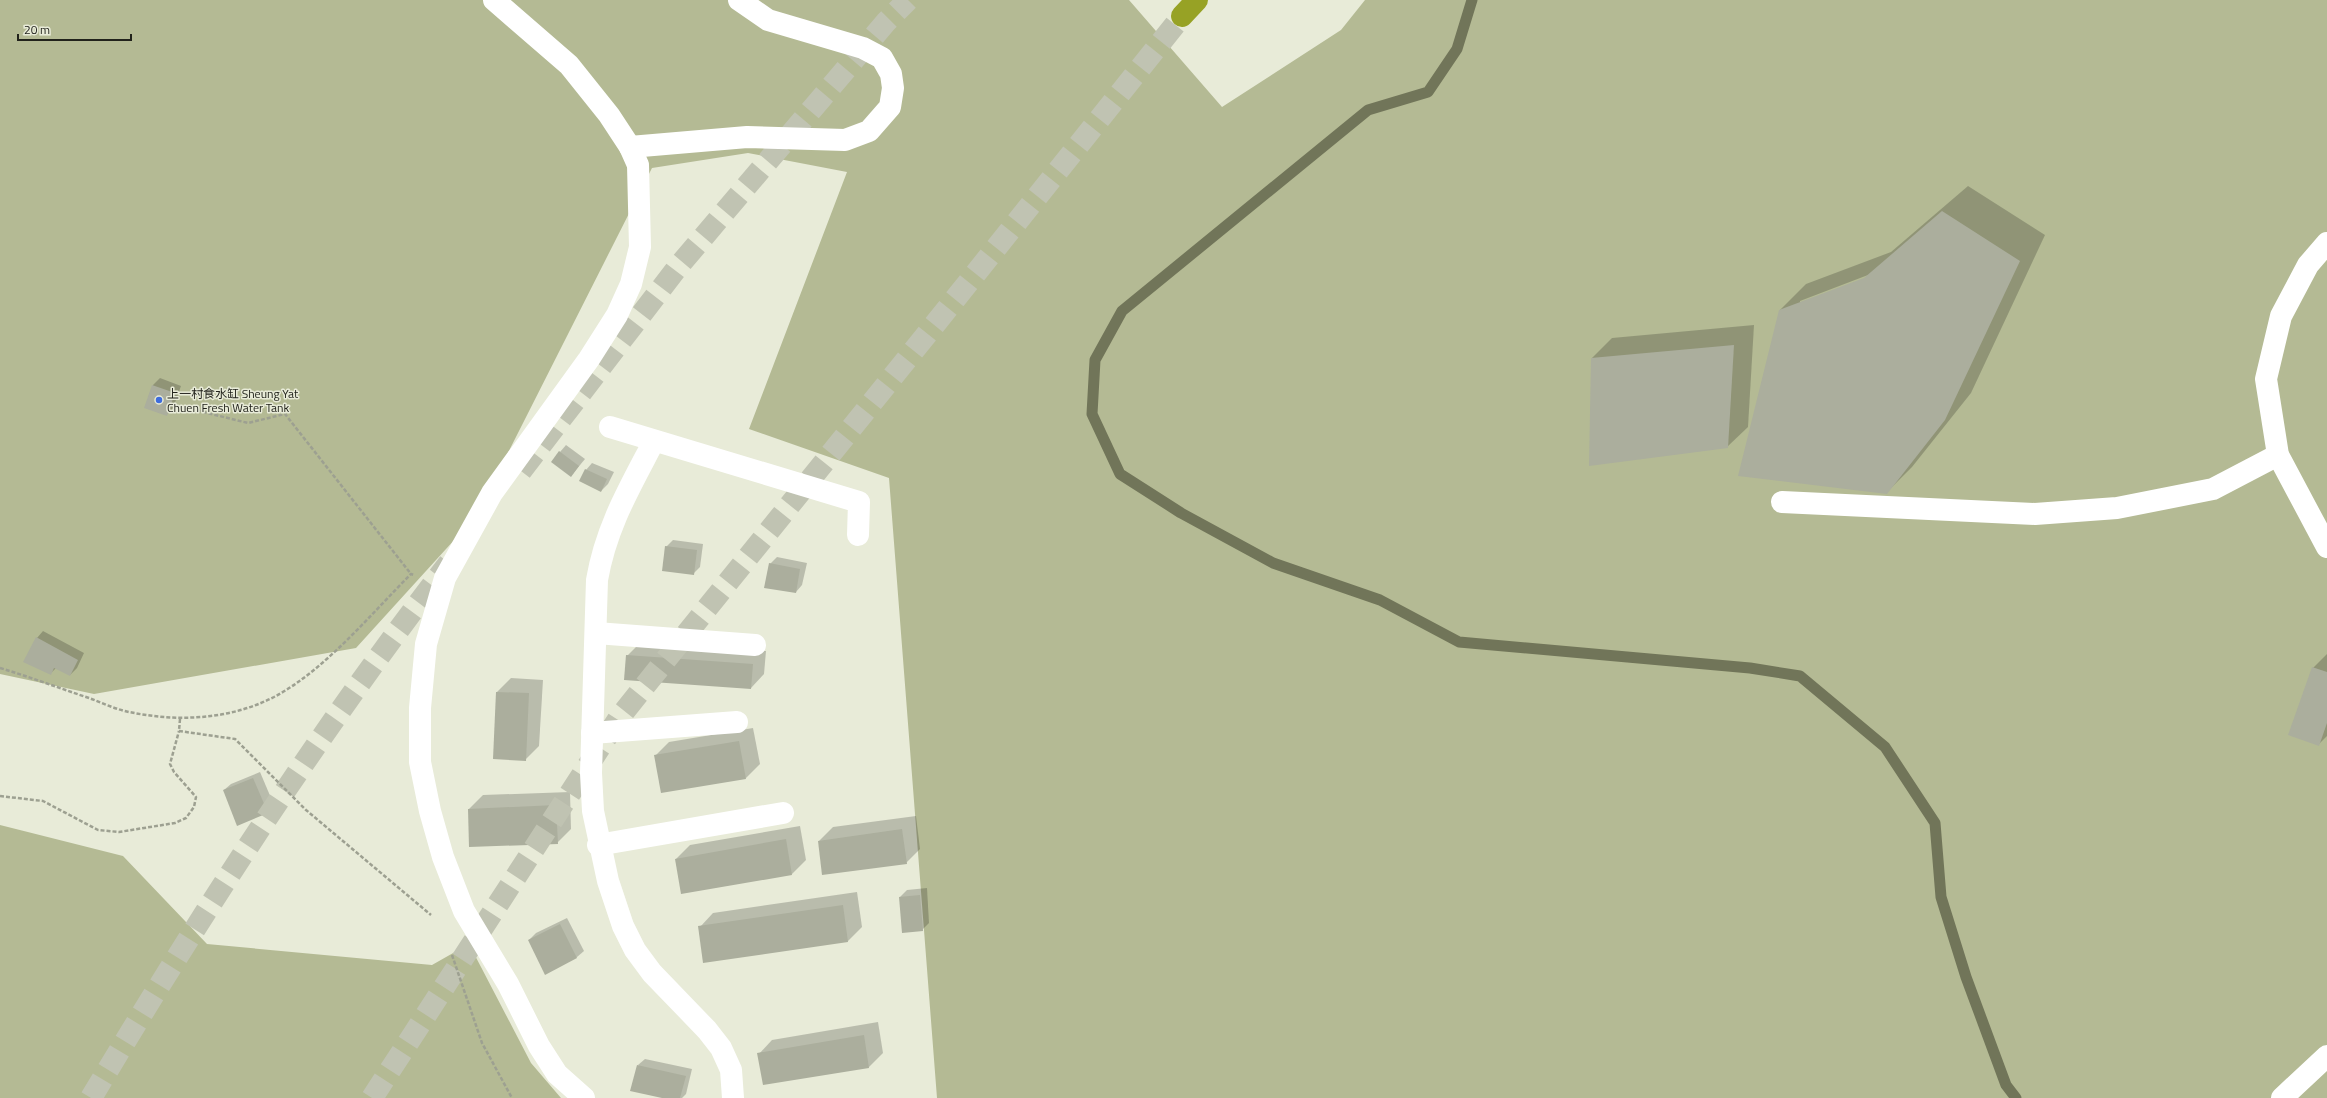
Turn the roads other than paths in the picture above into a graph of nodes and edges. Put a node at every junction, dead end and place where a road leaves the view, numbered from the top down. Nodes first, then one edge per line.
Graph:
1 (494, 0) edge
2 (739, 0) edge
3 (1197, 0) edge
4 (1182, 16) tunnel mouth
5 (630, 147) junction
6 (2327, 243) edge
7 (610, 427) dead end
8 (654, 441) junction
9 (2278, 455) junction
10 (1782, 502) dead end
11 (858, 535) dead end
12 (2327, 547) edge
13 (596, 633) junction
14 (755, 645) dead end
15 (737, 722) dead end
16 (592, 733) junction
17 (783, 812) dead end
18 (598, 845) junction
19 (2327, 1056) edge
20 (584, 1098) edge
21 (733, 1098) edge
22 (2282, 1098) edge

1 - 5 lane
2 - 5 lane
3 - 4 highway
5 - 20 lane
6 - 9 lane
7 - 8 lane
8 - 11 lane
8 - 13 lane
9 - 10 lane
9 - 12 lane
13 - 14 lane
13 - 16 lane
15 - 16 lane
16 - 18 lane
17 - 18 lane
18 - 21 lane
19 - 22 lane

